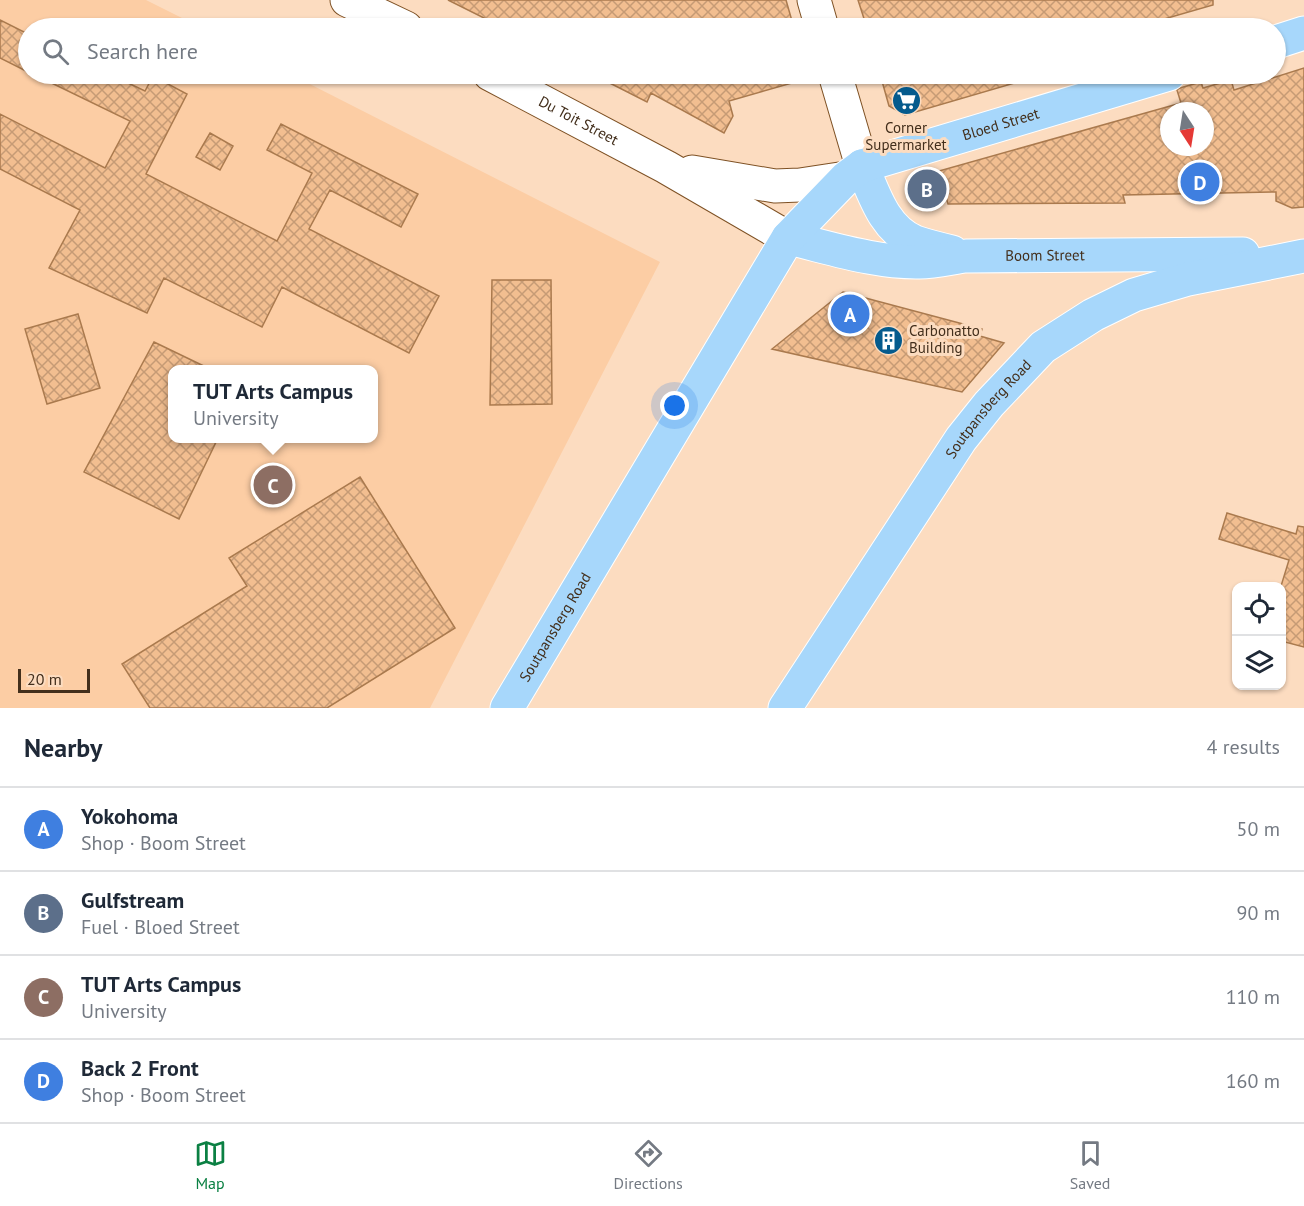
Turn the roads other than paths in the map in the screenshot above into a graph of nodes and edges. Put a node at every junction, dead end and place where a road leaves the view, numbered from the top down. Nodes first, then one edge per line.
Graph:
1 (347, 0) edge
2 (814, 0) edge
3 (385, 18) edge
4 (819, 18) edge
5 (1304, 33) edge
6 (1286, 39) edge
7 (509, 84) edge
8 (837, 84) edge
9 (1137, 84) edge
10 (666, 167) junction
11 (854, 172) junction
12 (789, 238) junction
13 (1304, 255) edge
14 (966, 256) junction
15 (507, 708) edge
16 (785, 708) edge

1 - 3 street
2 - 4 street
5 - 6 main road
7 - 10 street, Du Toit Street
8 - 11 street
9 - 11 main road, Bloed Street
10 - 11 street, Du Toit Street
10 - 12 street, Du Toit Street
11 - 12 main road, Bloed Street
11 - 14 main road
12 - 14 main road, Boom Street
12 - 15 main road, Soutpansberg Road
13 - 14 main road, Boom Street
13 - 16 main road, Soutpansberg Road

